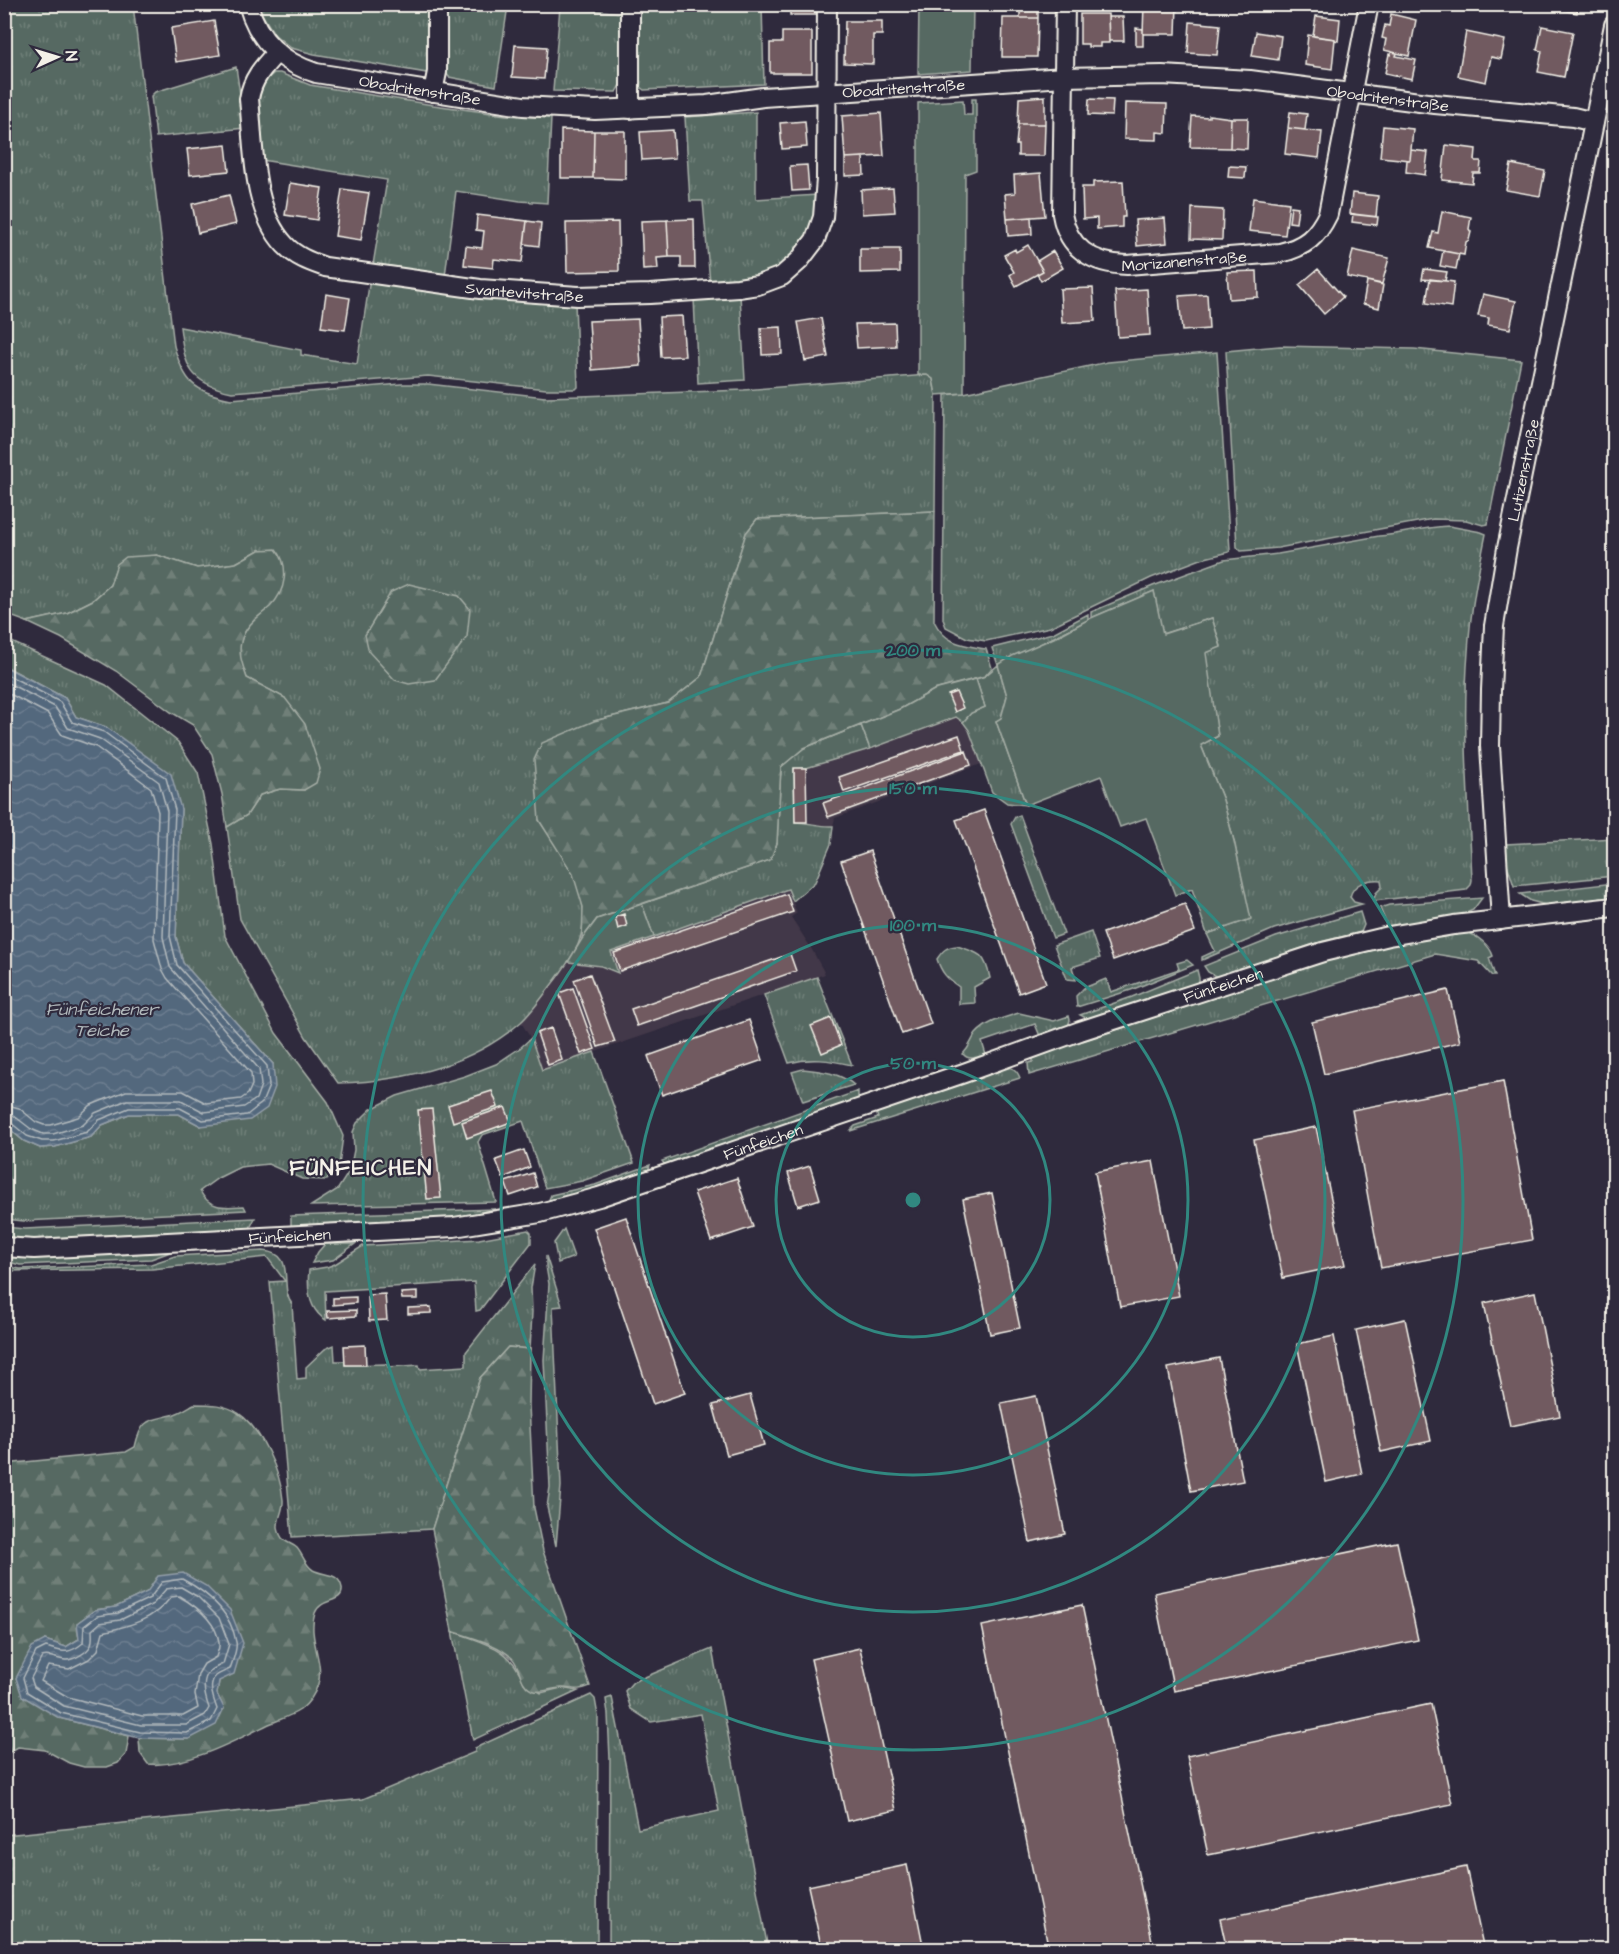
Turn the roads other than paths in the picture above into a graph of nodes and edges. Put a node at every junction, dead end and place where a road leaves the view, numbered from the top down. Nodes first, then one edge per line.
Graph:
1 (249, 4) edge
2 (437, 4) edge
3 (630, 4) edge
4 (828, 4) edge
5 (1065, 4) edge
6 (1369, 4) edge
7 (1614, 25) edge
8 (277, 52) junction
9 (1064, 77) junction
10 (433, 92) junction
11 (827, 92) junction
12 (1352, 93) junction
13 (630, 109) junction
14 (1594, 122) junction
15 (1614, 907) edge
16 (1501, 920) junction
17 (4, 1247) edge

1 - 8 street, Obodritenstraße
2 - 10 street
3 - 13 street
4 - 11 street, Svantevitstraße
5 - 9 street, Morizanenstraße
6 - 12 street, Morizanenstraße
7 - 14 street, Lutizenstraße
8 - 10 street, Obodritenstraße
8 - 11 street, Svantevitstraße
9 - 11 street, Obodritenstraße
9 - 12 street, Obodritenstraße
9 - 12 street, Morizanenstraße
10 - 13 street, Obodritenstraße
11 - 13 street, Obodritenstraße
12 - 14 street, Obodritenstraße
14 - 16 street, Lutizenstraße
15 - 16 street, Fünfeichen
16 - 17 street, Fünfeichen

